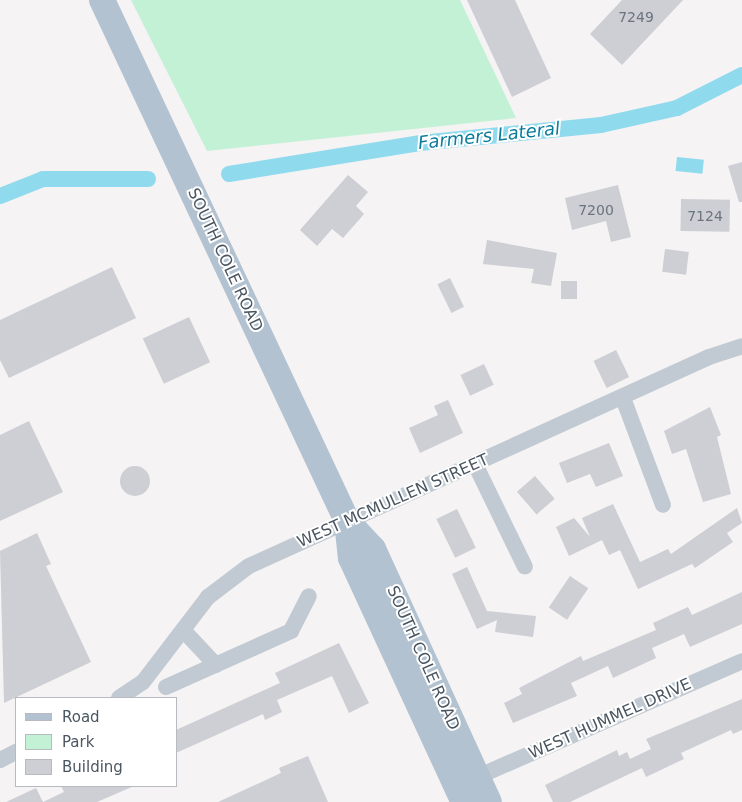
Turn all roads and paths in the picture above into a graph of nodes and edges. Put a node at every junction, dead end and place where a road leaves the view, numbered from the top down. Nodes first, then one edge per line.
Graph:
1 (102, 0) edge
2 (742, 346) edge
3 (623, 398) junction
4 (475, 464) junction
5 (663, 505) dead end
6 (347, 521) junction
7 (525, 567) dead end
8 (309, 596) dead end
9 (183, 630) junction
10 (742, 661) edge
11 (216, 664) junction
12 (166, 687) dead end
13 (120, 697) edge
14 (15, 752) edge
15 (0, 760) edge
16 (477, 777) junction
17 (464, 802) edge
18 (489, 802) edge

1 - 6 main road, SOUTH COLE ROAD
2 - 3 street, WEST MCMULLEN STREET
3 - 4 street, WEST MCMULLEN STREET
3 - 5 street
4 - 6 street, WEST MCMULLEN STREET
4 - 7 street
6 - 9 street, WEST MCMULLEN STREET
6 - 16 main road, SOUTH COLE ROAD
6 - 17 main road, SOUTH COLE ROAD
8 - 11 street
9 - 11 street
9 - 13 street, WEST MCMULLEN STREET
10 - 16 street, WEST HUMMEL DRIVE
11 - 12 street
14 - 15 street
16 - 18 main road, SOUTH COLE ROAD

